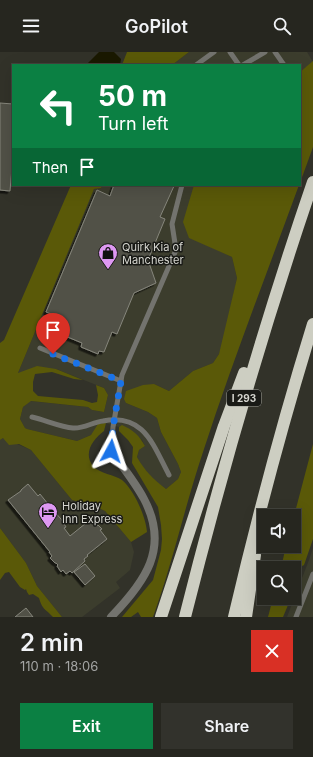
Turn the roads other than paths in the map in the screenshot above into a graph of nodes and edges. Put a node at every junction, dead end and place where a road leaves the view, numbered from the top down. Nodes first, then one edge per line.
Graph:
1 (214, 52) edge
2 (230, 52) edge
3 (265, 52) edge
4 (274, 52) edge
5 (197, 64) edge
6 (239, 64) edge
7 (245, 64) edge
8 (283, 64) edge
9 (313, 182) edge
10 (182, 186) edge
11 (286, 261) junction
12 (313, 324) edge
13 (40, 348) dead end
14 (121, 381) junction
15 (32, 417) dead end
16 (115, 419) junction
17 (111, 451) joint
18 (169, 475) dead end
19 (263, 499) junction
20 (313, 574) edge
21 (111, 617) edge
22 (161, 617) edge
23 (185, 617) edge
24 (234, 617) edge
25 (246, 617) edge
26 (296, 617) edge

1 - 5 lane
2 - 6 lane
3 - 7 lane
4 - 8 lane
9 - 11 highway, I 293
10 - 14 lane
11 - 22 highway
11 - 23 highway, I 293
12 - 19 highway
13 - 14 lane
14 - 16 lane
15 - 16 lane
16 - 17 lane
16 - 18 lane
17 - 21 street
19 - 24 highway
19 - 25 highway
20 - 26 lane

